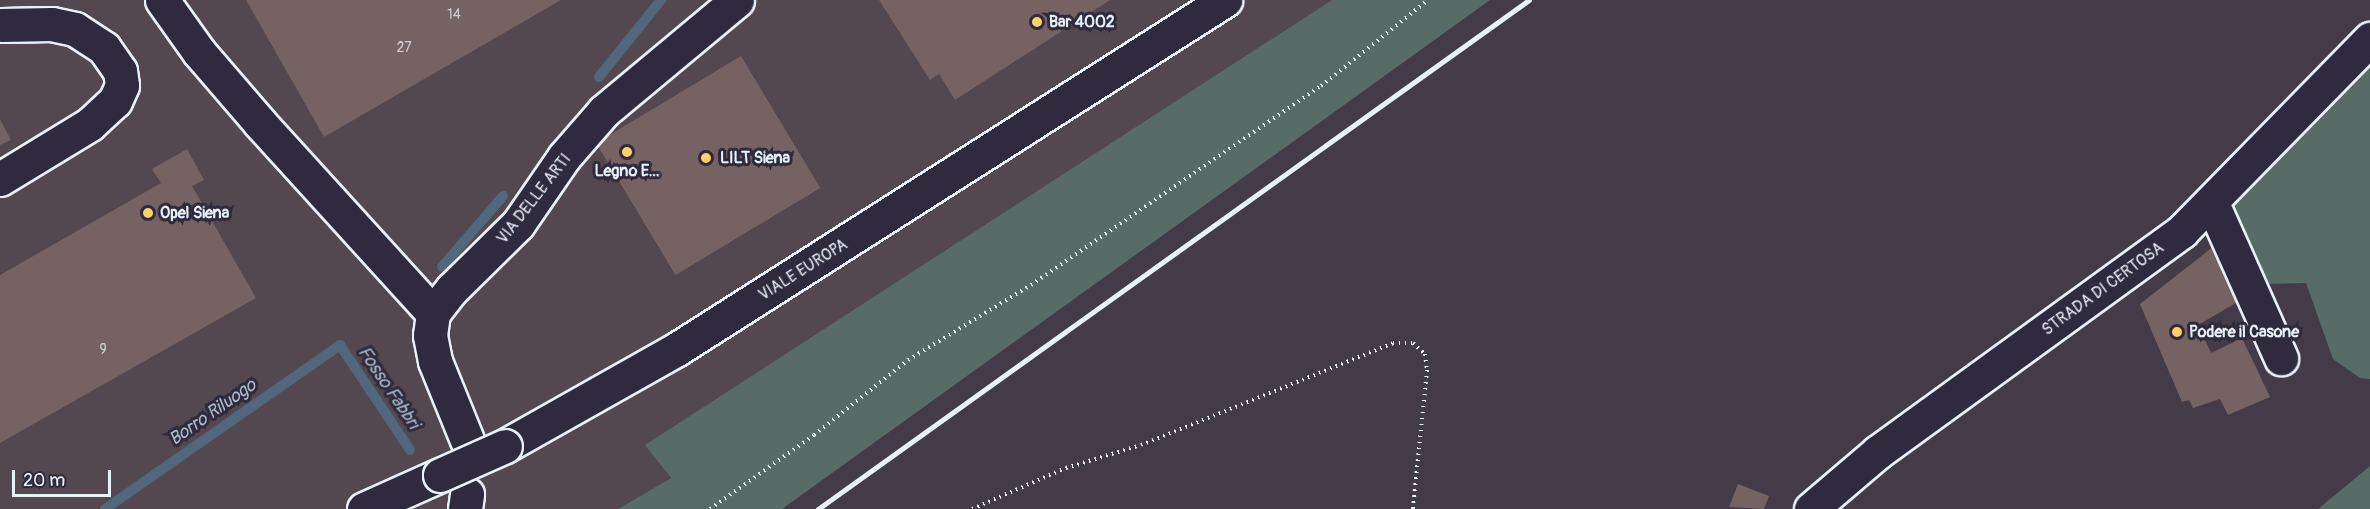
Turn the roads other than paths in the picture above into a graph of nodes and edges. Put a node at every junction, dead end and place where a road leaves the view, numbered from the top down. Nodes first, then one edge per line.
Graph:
1 (162, 0) edge
2 (737, 0) edge
3 (1225, 0) edge
4 (1, 17) edge
5 (2370, 39) edge
6 (0, 178) edge
7 (2212, 203) junction
8 (433, 313) junction
9 (2281, 358) dead end
10 (467, 440) dead end
11 (364, 509) edge
12 (1811, 509) edge

1 - 8 street
2 - 8 street, VIA DELLE ARTI
3 - 11 street, VIALE EUROPA, bridge
4 - 6 street
5 - 7 street, STRADA DI CERTOSA
7 - 9 street
7 - 12 street, STRADA DI CERTOSA
8 - 10 street

